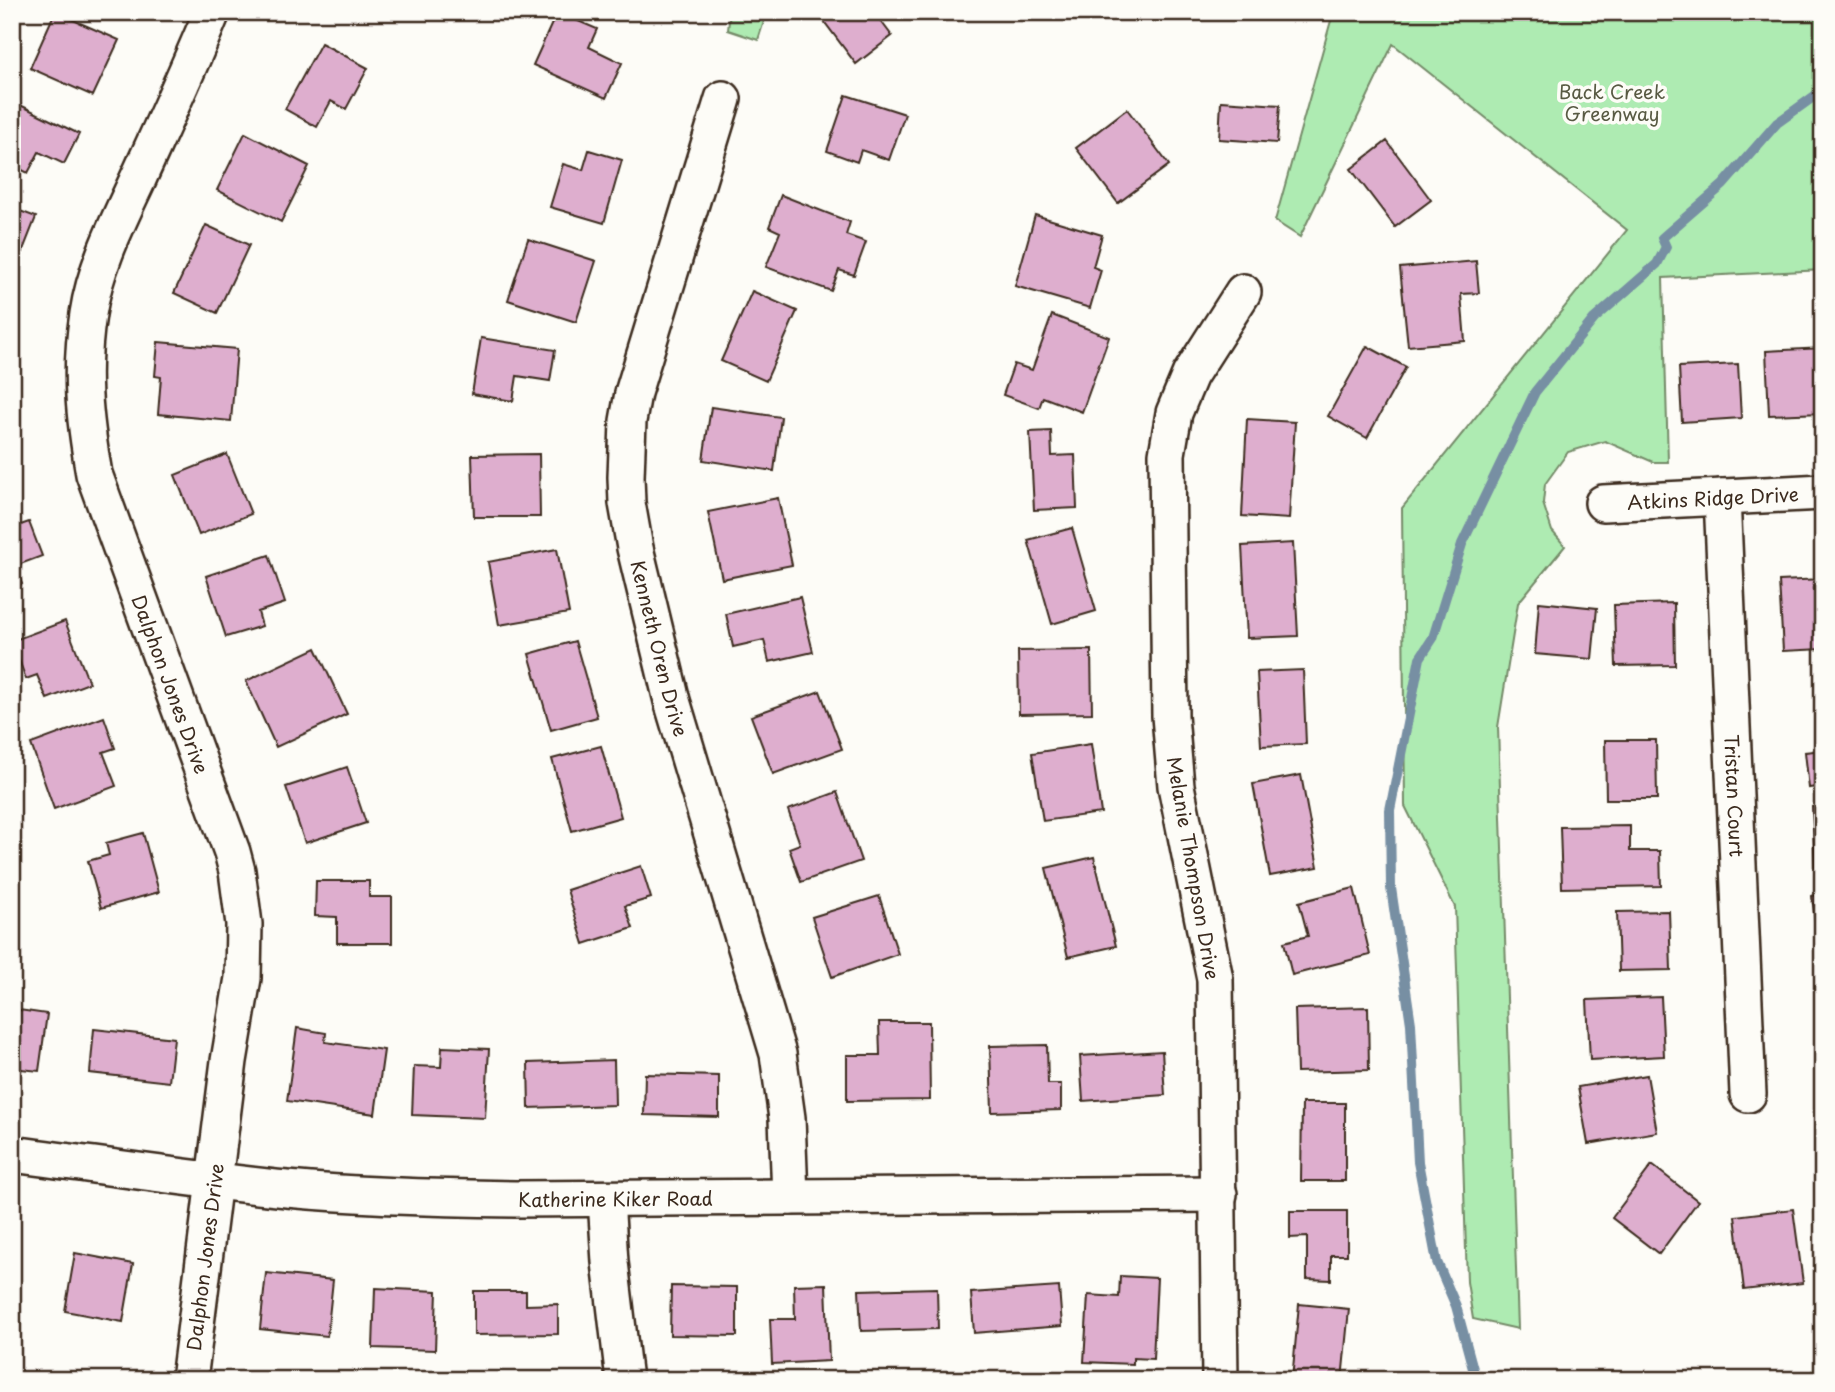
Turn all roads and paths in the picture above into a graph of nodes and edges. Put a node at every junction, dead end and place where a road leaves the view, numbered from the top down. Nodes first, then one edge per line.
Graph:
1 (212, 12) edge
2 (723, 99) dead end
3 (1243, 292) dead end
4 (1823, 492) edge
5 (1722, 497) junction
6 (1603, 503) dead end
7 (1748, 1094) dead end
8 (12, 1153) edge
9 (214, 1180) junction
10 (1219, 1194) junction
11 (790, 1197) junction
12 (606, 1199) junction
13 (189, 1380) edge
14 (624, 1380) edge
15 (1220, 1380) edge

1 - 9 street, Dalphon Jones Drive
2 - 11 street, Kenneth Oren Drive
3 - 10 street, Melanie Thompson Drive
4 - 5 street, Atkins Ridge Drive
5 - 6 street, Atkins Ridge Drive
5 - 7 street, Tristan Court
8 - 9 street, Katherine Kiker Road
9 - 12 street, Katherine Kiker Road
9 - 13 street, Dalphon Jones Drive
10 - 11 street, Katherine Kiker Road
10 - 15 street, Melanie Thompson Drive
11 - 12 street, Katherine Kiker Road
12 - 14 street

